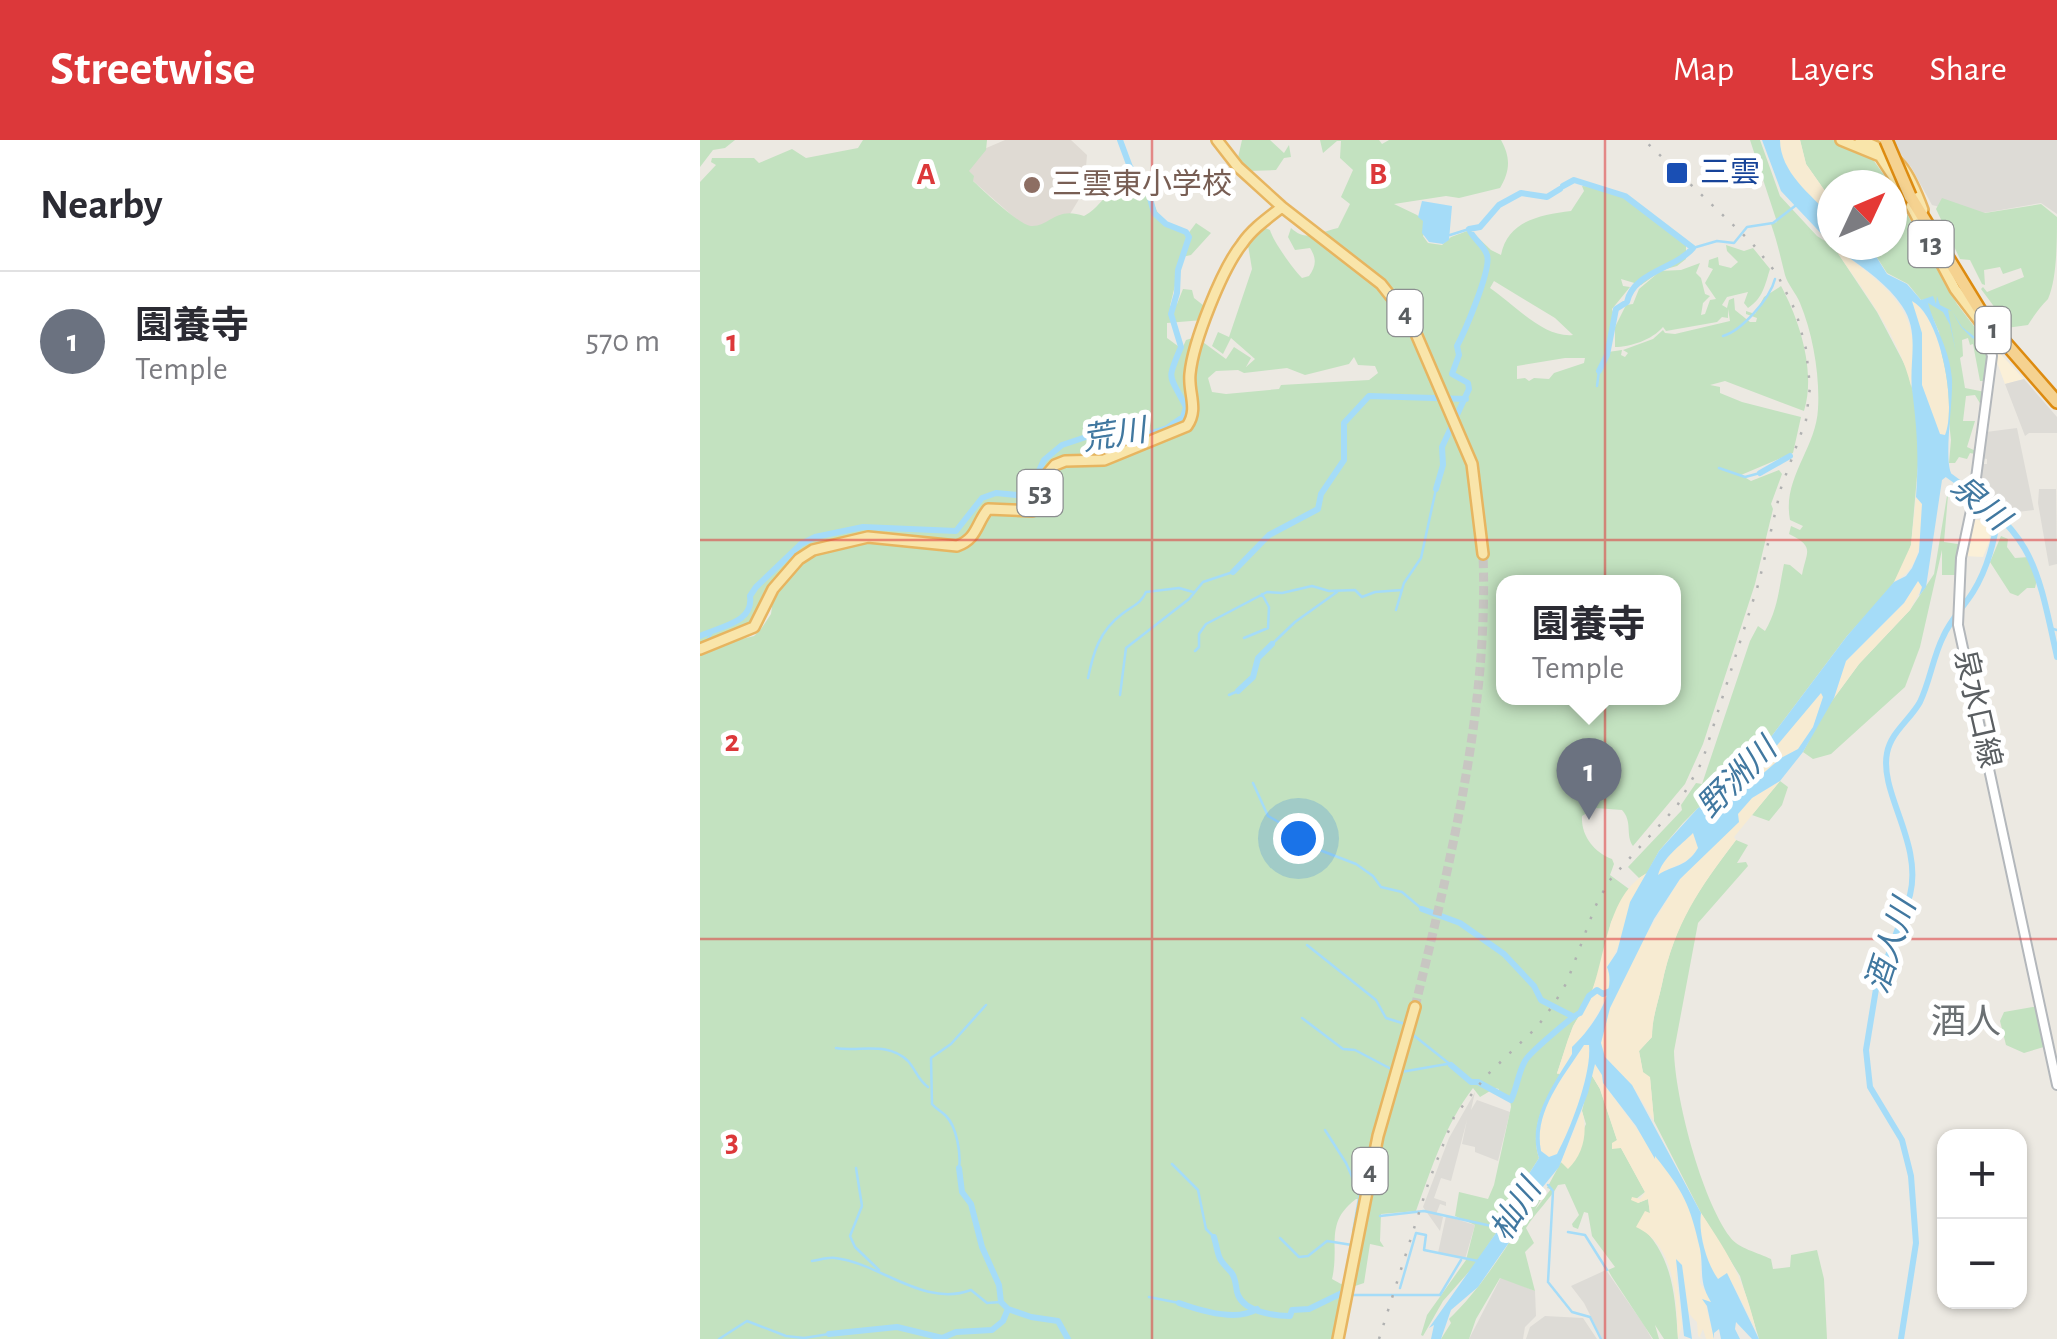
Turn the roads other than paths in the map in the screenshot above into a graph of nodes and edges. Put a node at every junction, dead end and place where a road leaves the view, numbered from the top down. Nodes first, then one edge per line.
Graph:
1 (1217, 140) edge
2 (1840, 140) edge
3 (1886, 140) edge
4 (1863, 143) edge
5 (1282, 207) junction
6 (1926, 226) junction
7 (1940, 248) junction
8 (1981, 323) junction
9 (1996, 338) junction
10 (2057, 402) edge
11 (2057, 410) edge
12 (1483, 554) tunnel mouth
13 (700, 648) edge
14 (1415, 1006) tunnel mouth
15 (2057, 1084) edge
16 (1338, 1339) edge

1 - 5 main road, 4
2 - 4 main road, 13
3 - 6 highway, 1, bridge
4 - 7 main road, 13
4 - 8 main road, 13
5 - 12 main road, 4
5 - 13 main road, 53
6 - 7 highway, 1
6 - 8 highway, 1
7 - 9 highway, 1
8 - 9 highway, 1
9 - 10 highway, 1
9 - 11 highway, 1
9 - 15 main road, 泉水口線
14 - 16 main road, 4

